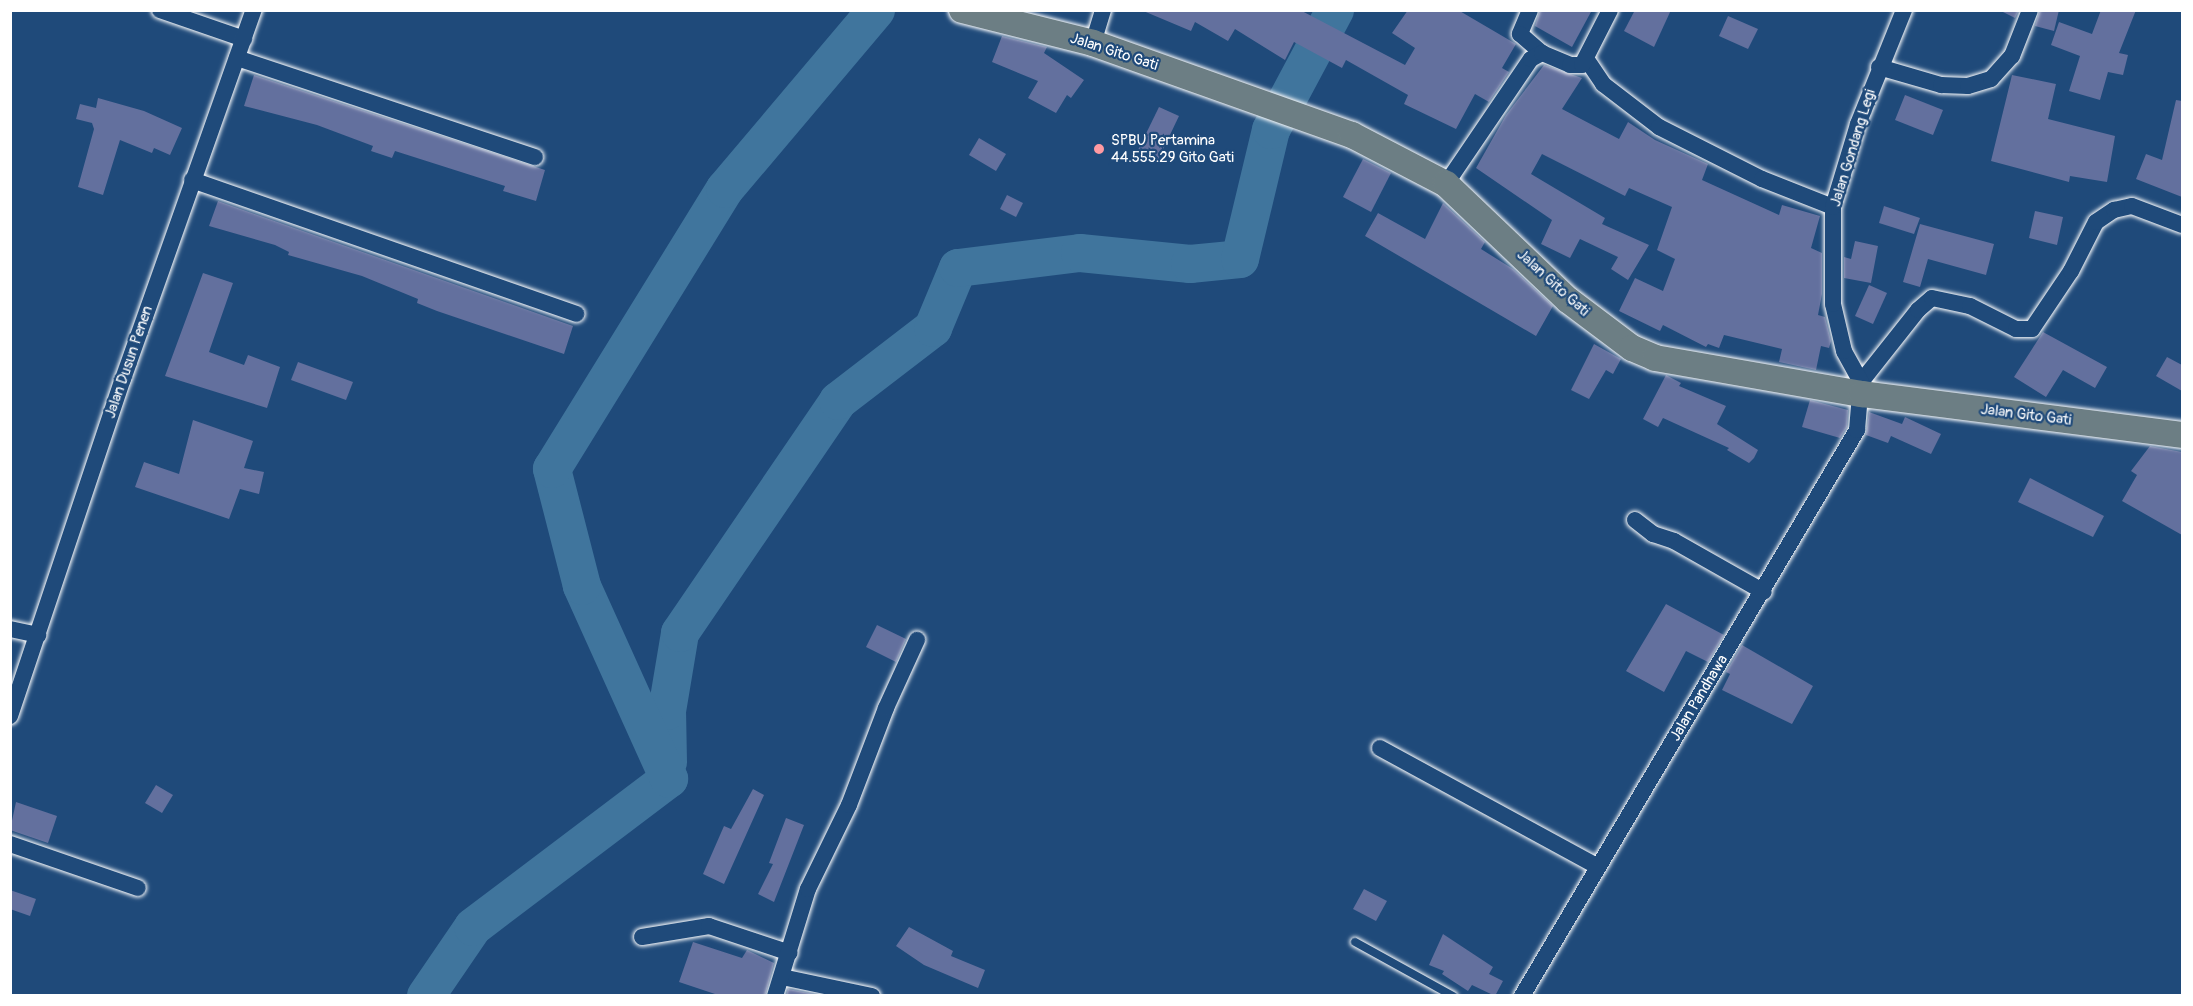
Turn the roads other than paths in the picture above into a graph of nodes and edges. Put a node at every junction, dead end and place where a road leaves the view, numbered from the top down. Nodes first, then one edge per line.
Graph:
1 (160, 10) edge
2 (254, 10) edge
3 (962, 10) edge
4 (1103, 10) edge
5 (1530, 10) edge
6 (1611, 10) edge
7 (1904, 10) edge
8 (2030, 10) edge
9 (244, 39) junction
10 (1093, 43) junction
11 (1542, 53) junction
12 (237, 58) junction
13 (1587, 60) junction
14 (1879, 67) junction
15 (536, 157) dead end
16 (192, 180) junction
17 (1446, 184) junction
18 (1833, 207) junction
19 (2182, 225) edge
20 (576, 314) dead end
21 (1862, 388) junction
22 (2182, 435) edge
23 (1635, 519) dead end
24 (1764, 592) junction
25 (10, 629) edge
26 (38, 635) junction
27 (917, 640) dead end
28 (10, 716) edge
29 (1380, 748) dead end
30 (10, 844) edge
31 (1596, 866) junction
32 (138, 888) dead end
33 (642, 937) dead end
34 (1355, 942) dead end
35 (790, 952) junction
36 (782, 977) junction
37 (775, 996) edge
38 (872, 996) edge
39 (1453, 996) edge
40 (1522, 996) edge

1 - 9 street
2 - 9 street, Jalan Dusun Penen
3 - 10 main road, Jalan Gito Gati
4 - 10 street
5 - 11 street
6 - 13 street
7 - 14 street, Jalan Gondang Legi
8 - 14 street
9 - 12 street, Jalan Dusun Penen
10 - 17 main road, Jalan Gito Gati
11 - 13 street
11 - 17 street
12 - 15 street
12 - 16 street, Jalan Dusun Penen
13 - 18 street
14 - 18 street, Jalan Gondang Legi
16 - 20 street
16 - 26 street, Jalan Dusun Penen
17 - 21 main road, Jalan Gito Gati
18 - 21 street, Jalan Gondang Legi
19 - 21 street
21 - 22 main road, Jalan Gito Gati
21 - 24 street, Jalan Pandhawa
23 - 24 street
24 - 31 street, Jalan Pandhawa
25 - 26 street
26 - 28 street, Jalan Dusun Penen
27 - 35 street
29 - 31 street
30 - 32 street
31 - 40 street, Jalan Pandhawa
33 - 35 street
34 - 39 lane
35 - 36 street
36 - 37 street
36 - 38 street

